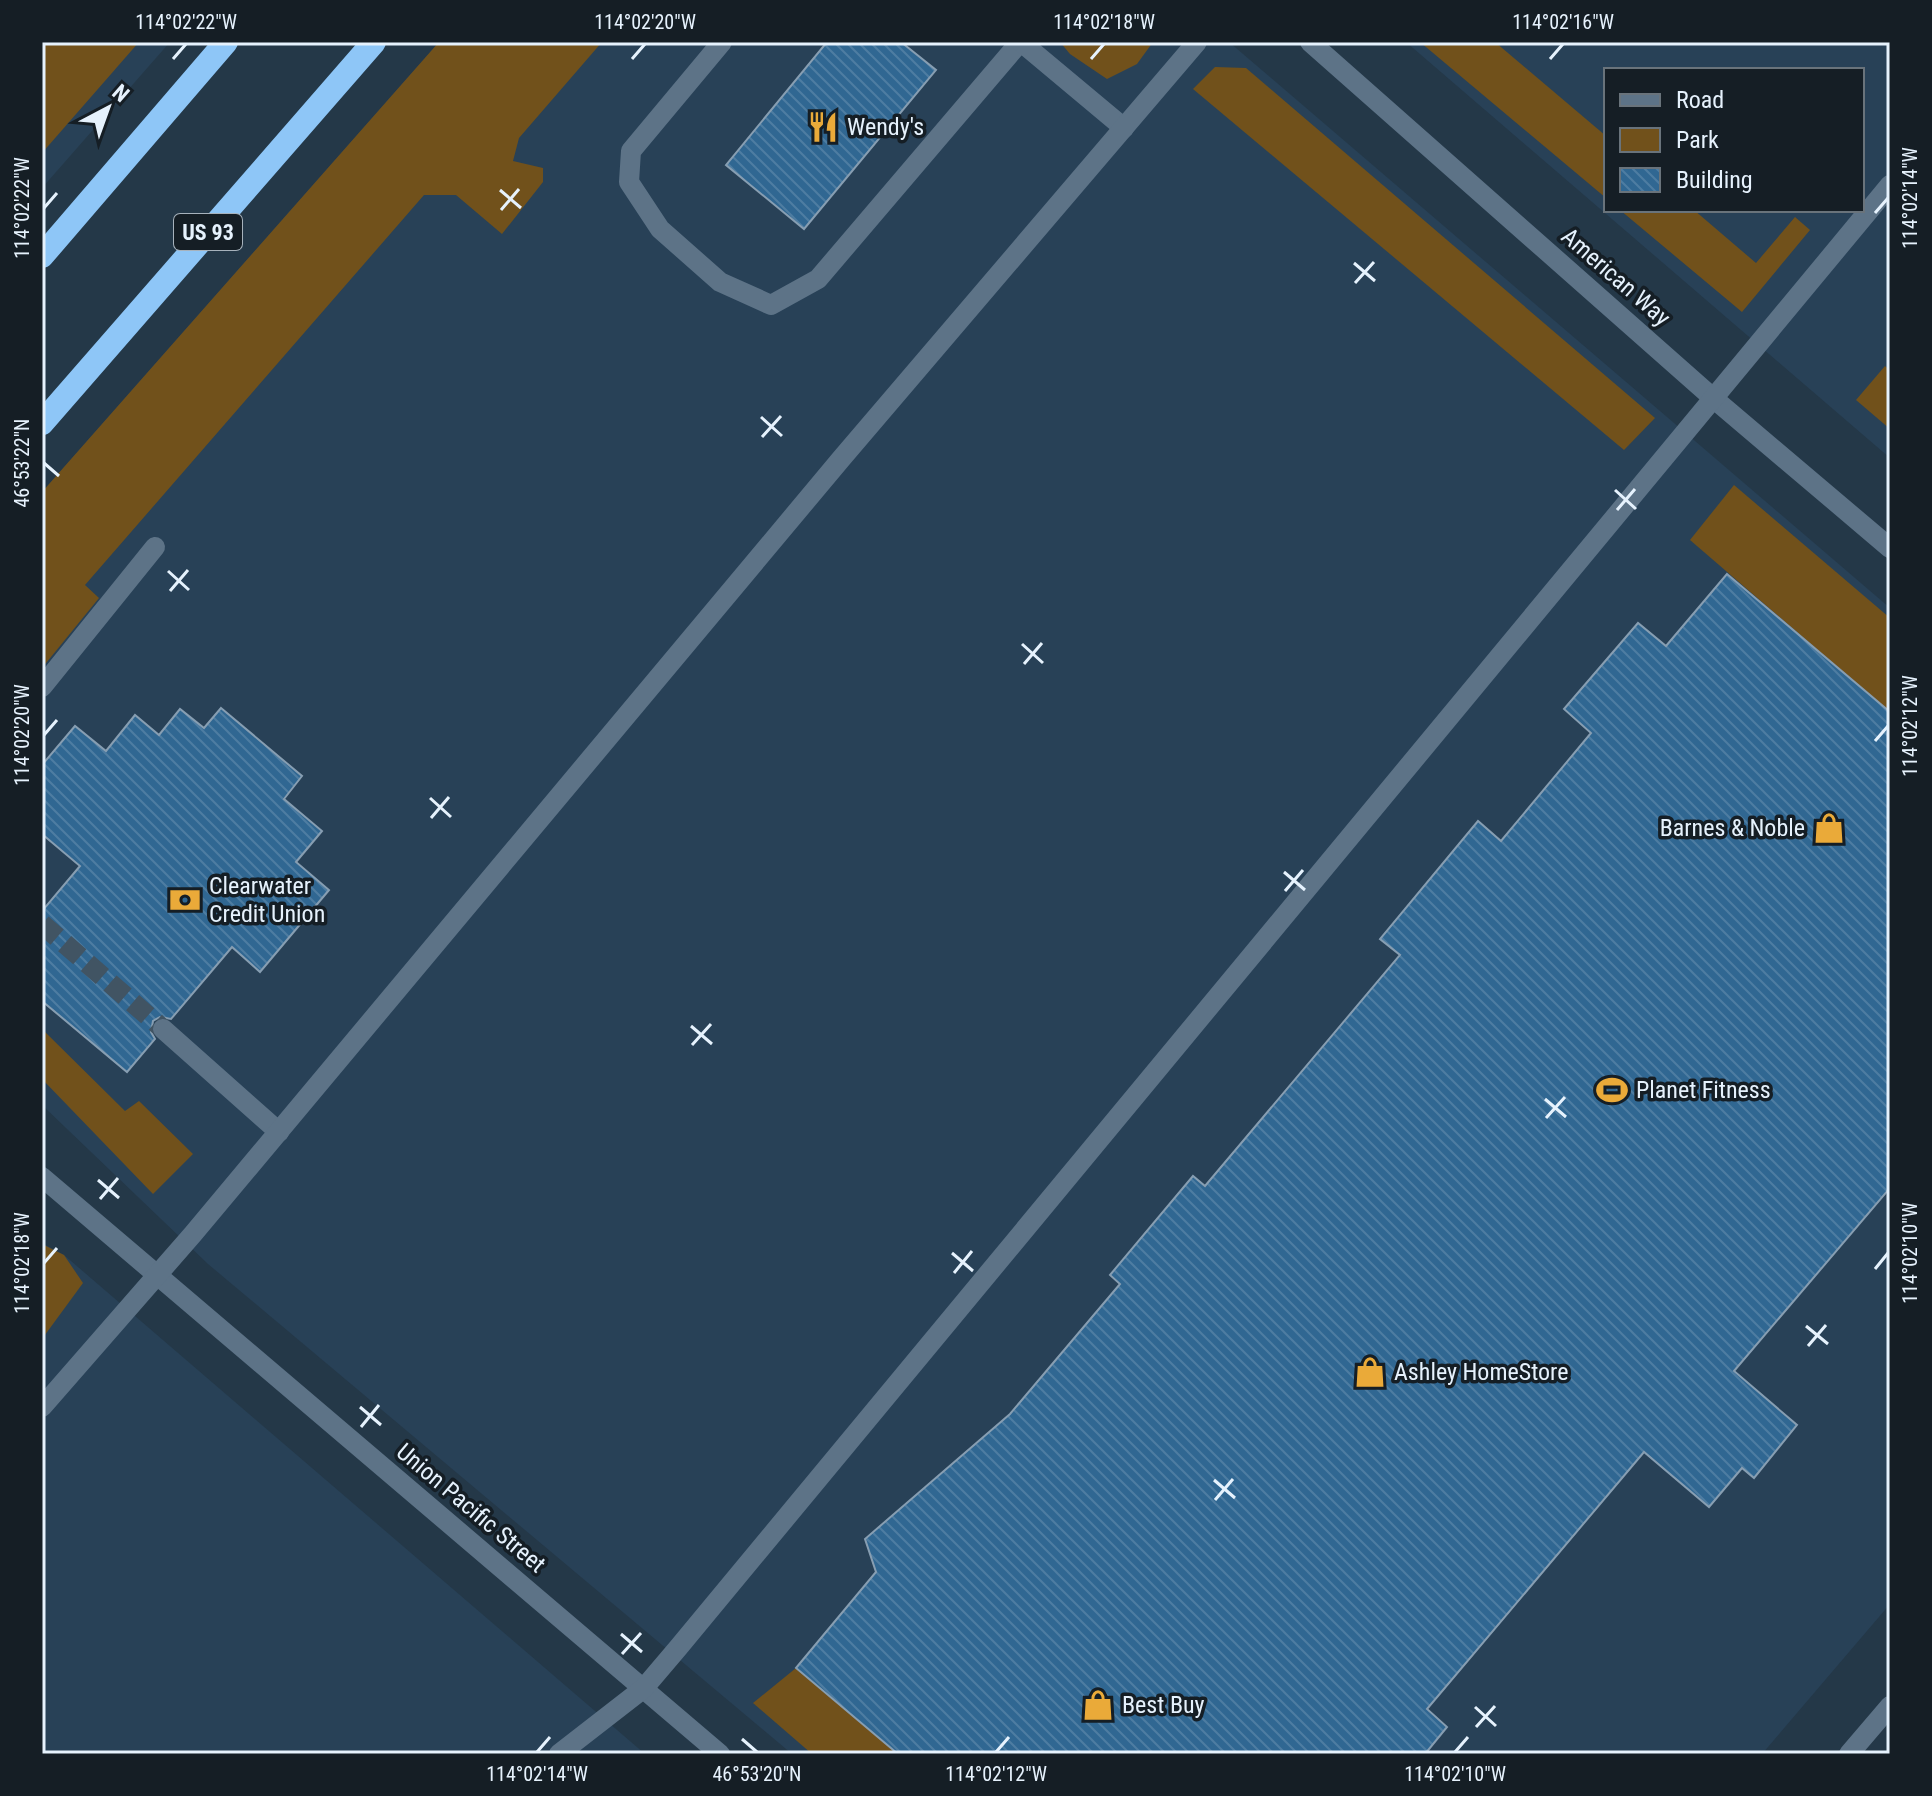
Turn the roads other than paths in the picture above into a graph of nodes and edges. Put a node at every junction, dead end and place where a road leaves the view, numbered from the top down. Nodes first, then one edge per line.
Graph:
1 (226, 42) edge
2 (374, 42) edge
3 (722, 42) edge
4 (1020, 42) edge
5 (1197, 42) edge
6 (1310, 42) edge
7 (1124, 128) junction
8 (1890, 185) edge
9 (42, 256) edge
10 (1713, 398) junction
11 (42, 423) edge
12 (155, 547) dead end
13 (1890, 548) edge
14 (42, 687) edge
15 (163, 1029) tunnel mouth
16 (279, 1132) junction
17 (42, 1177) edge
18 (157, 1276) junction
19 (42, 1407) edge
20 (644, 1688) junction
21 (1890, 1706) edge
22 (559, 1754) edge
23 (720, 1754) edge
24 (1849, 1754) edge

1 - 9 highway
2 - 11 highway, US 93
3 - 4 street
4 - 7 street
5 - 7 street
6 - 10 street, American Way
7 - 16 street
8 - 10 street
10 - 13 street, American Way
10 - 20 street
12 - 14 street
15 - 16 street
16 - 18 street
17 - 18 street, Union Pacific Street
18 - 19 street
18 - 20 street, Union Pacific Street
20 - 22 street
20 - 23 street, Union Pacific Street
21 - 24 street

